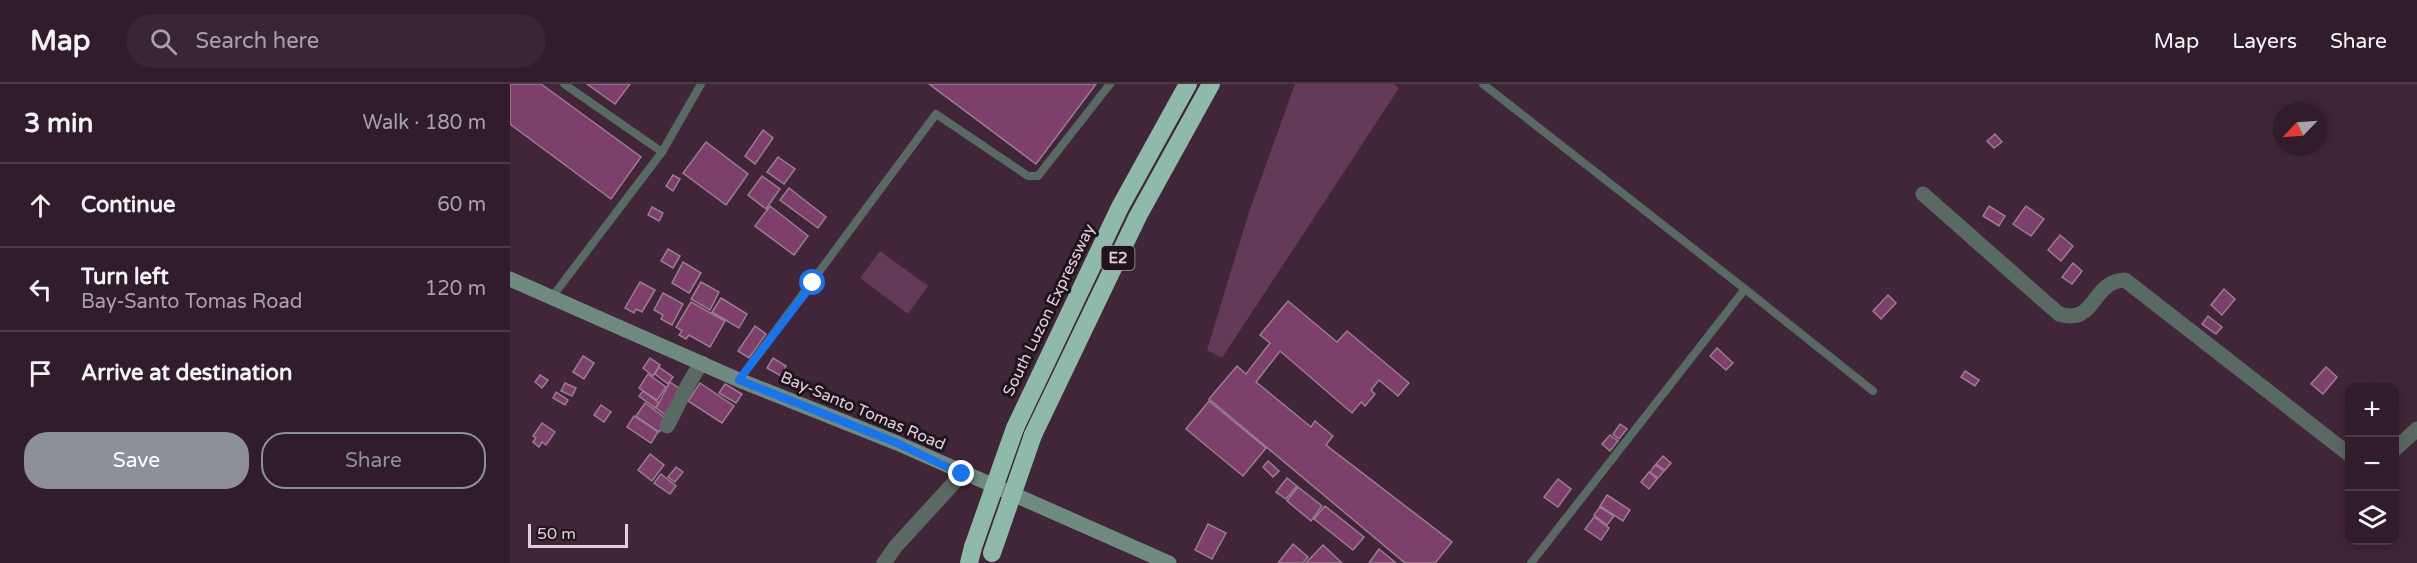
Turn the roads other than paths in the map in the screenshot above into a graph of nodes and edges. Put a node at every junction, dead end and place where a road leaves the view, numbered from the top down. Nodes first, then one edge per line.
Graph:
1 (564, 84) edge
2 (701, 84) edge
3 (1110, 84) edge
4 (1188, 84) edge
5 (1211, 84) edge
6 (1483, 84) edge
7 (662, 152) junction
8 (1923, 194) dead end
9 (510, 279) edge
10 (1745, 289) junction
11 (552, 297) junction
12 (702, 363) junction
13 (739, 380) junction
14 (1873, 391) dead end
15 (667, 426) dead end
16 (2417, 429) edge
17 (2399, 445) edge
18 (2345, 452) edge
19 (962, 474) junction
20 (971, 555) edge
21 (991, 558) edge
22 (884, 563) edge
23 (1169, 563) edge
24 (1530, 563) edge

1 - 7 lane
2 - 7 lane
3 - 13 lane
4 - 20 highway, South Luzon Expressway / E2, bridge
5 - 21 highway, E2, bridge
6 - 10 lane
7 - 11 lane
8 - 18 street
9 - 11 main road, Bay-Santo Tomas Road
10 - 14 lane
10 - 24 lane
11 - 12 main road, Bay-Santo Tomas Road
12 - 13 main road, Bay-Santo Tomas Road
12 - 15 street
13 - 19 main road, Bay-Santo Tomas Road
16 - 17 street
19 - 22 street
19 - 23 main road, Bay-Santo Tomas Road

